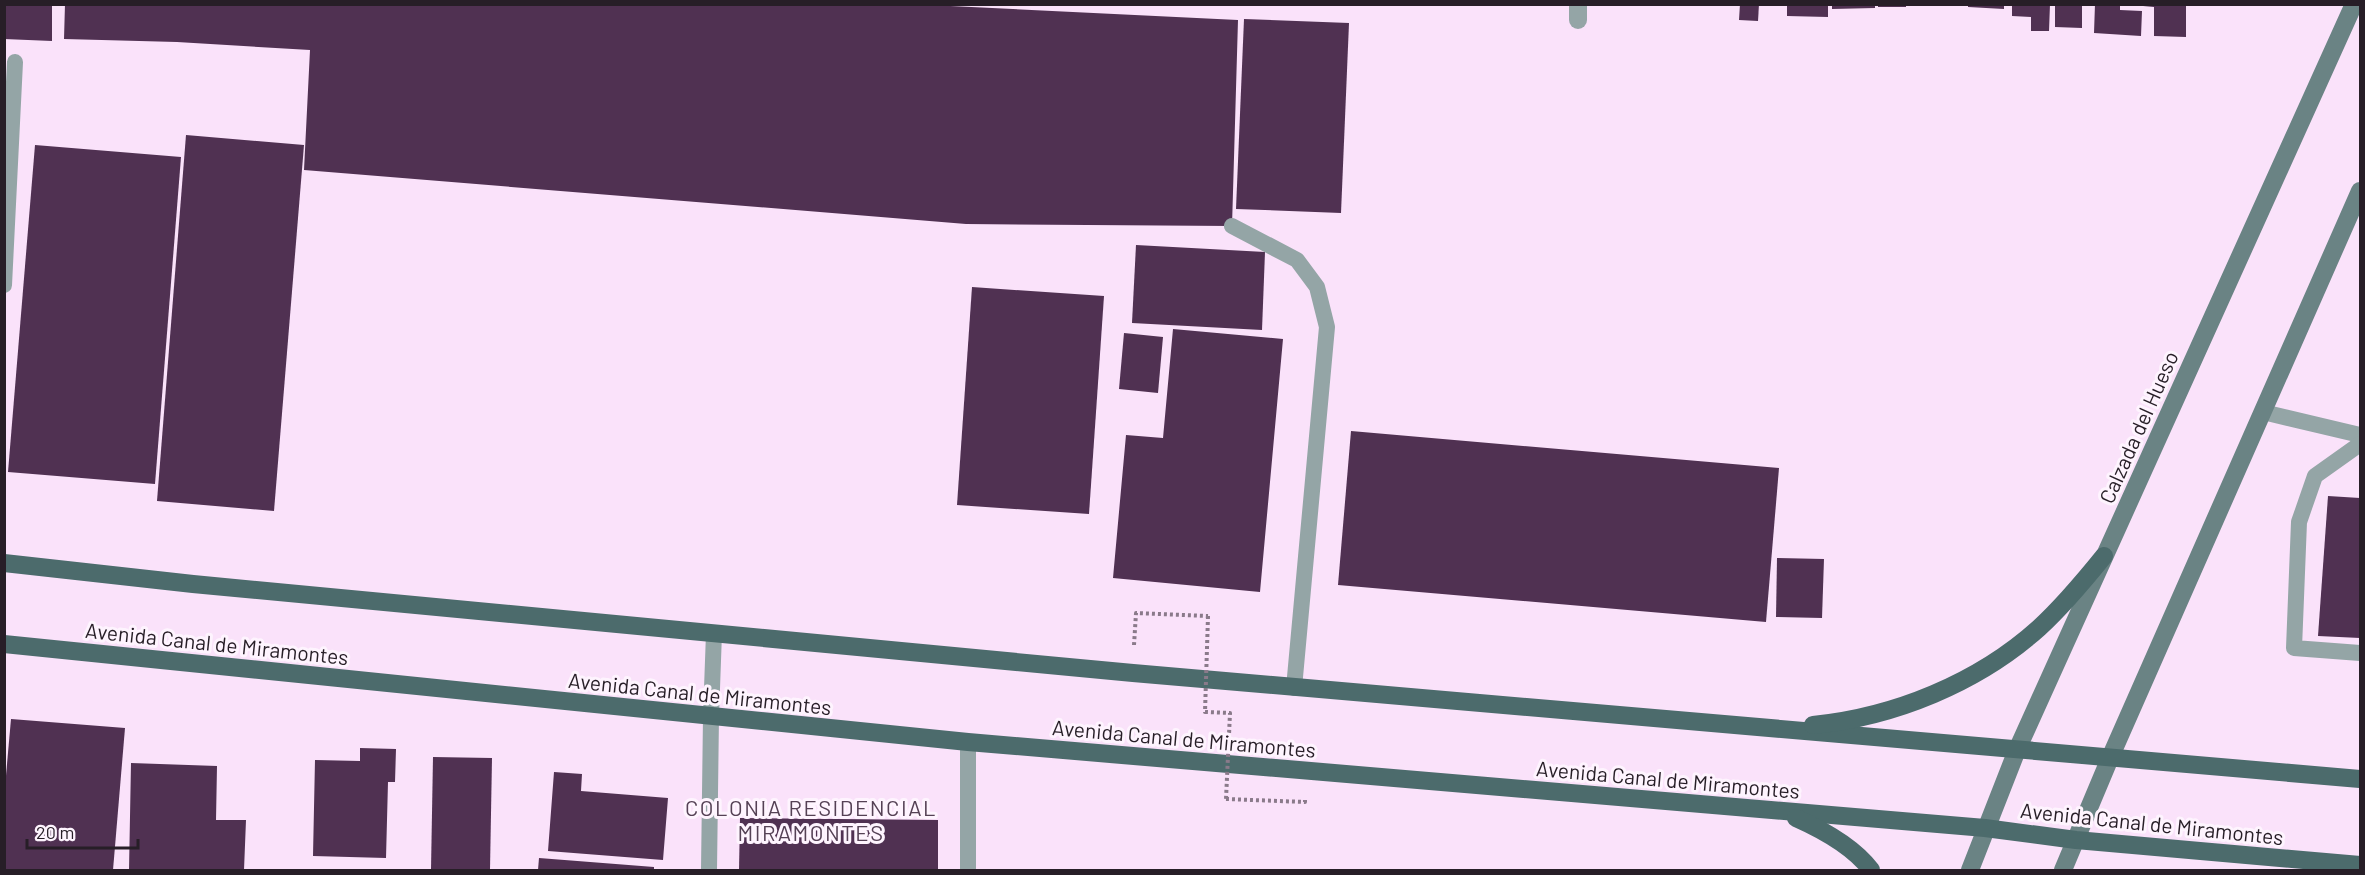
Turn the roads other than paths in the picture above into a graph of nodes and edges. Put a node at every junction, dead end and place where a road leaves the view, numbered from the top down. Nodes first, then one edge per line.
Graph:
1 (2354, 4) edge
2 (15, 62) dead end
3 (2361, 191) edge
4 (1232, 226) dead end
5 (4, 285) edge
6 (2263, 412) junction
7 (2361, 435) edge
8 (2361, 444) edge
9 (2104, 556) junction
10 (4, 564) edge
11 (714, 633) junction
12 (4, 644) edge
13 (2361, 653) edge
14 (1293, 688) junction
15 (711, 716) junction
16 (1741, 726) junction
17 (968, 742) junction
18 (2017, 750) junction
19 (2110, 758) junction
20 (2361, 779) edge
21 (1771, 810) junction
22 (1985, 828) junction
23 (2076, 840) junction
24 (2361, 865) edge
25 (709, 870) edge
26 (968, 870) edge
27 (1871, 870) edge
28 (1970, 870) edge
29 (2063, 870) edge

1 - 9 main road, Calzada del Hueso
2 - 5 lane
3 - 6 main road
4 - 14 lane
6 - 7 lane
6 - 19 main road
8 - 13 lane
9 - 16 main road
9 - 18 main road, Calzada del Hueso
10 - 11 main road
11 - 14 main road
11 - 15 lane
12 - 15 main road, Avenida Canal de Miramontes
14 - 16 main road
15 - 17 main road, Avenida Canal de Miramontes
15 - 25 lane
16 - 18 main road
17 - 21 main road, Avenida Canal de Miramontes
17 - 26 lane
18 - 19 main road
18 - 22 main road, Calzada del Hueso
19 - 20 main road
19 - 23 main road
21 - 22 main road, Avenida Canal de Miramontes
21 - 27 main road
22 - 23 main road, Avenida Canal de Miramontes
22 - 28 main road, Calzada del Hueso
23 - 24 main road, Avenida Canal de Miramontes
23 - 29 main road

